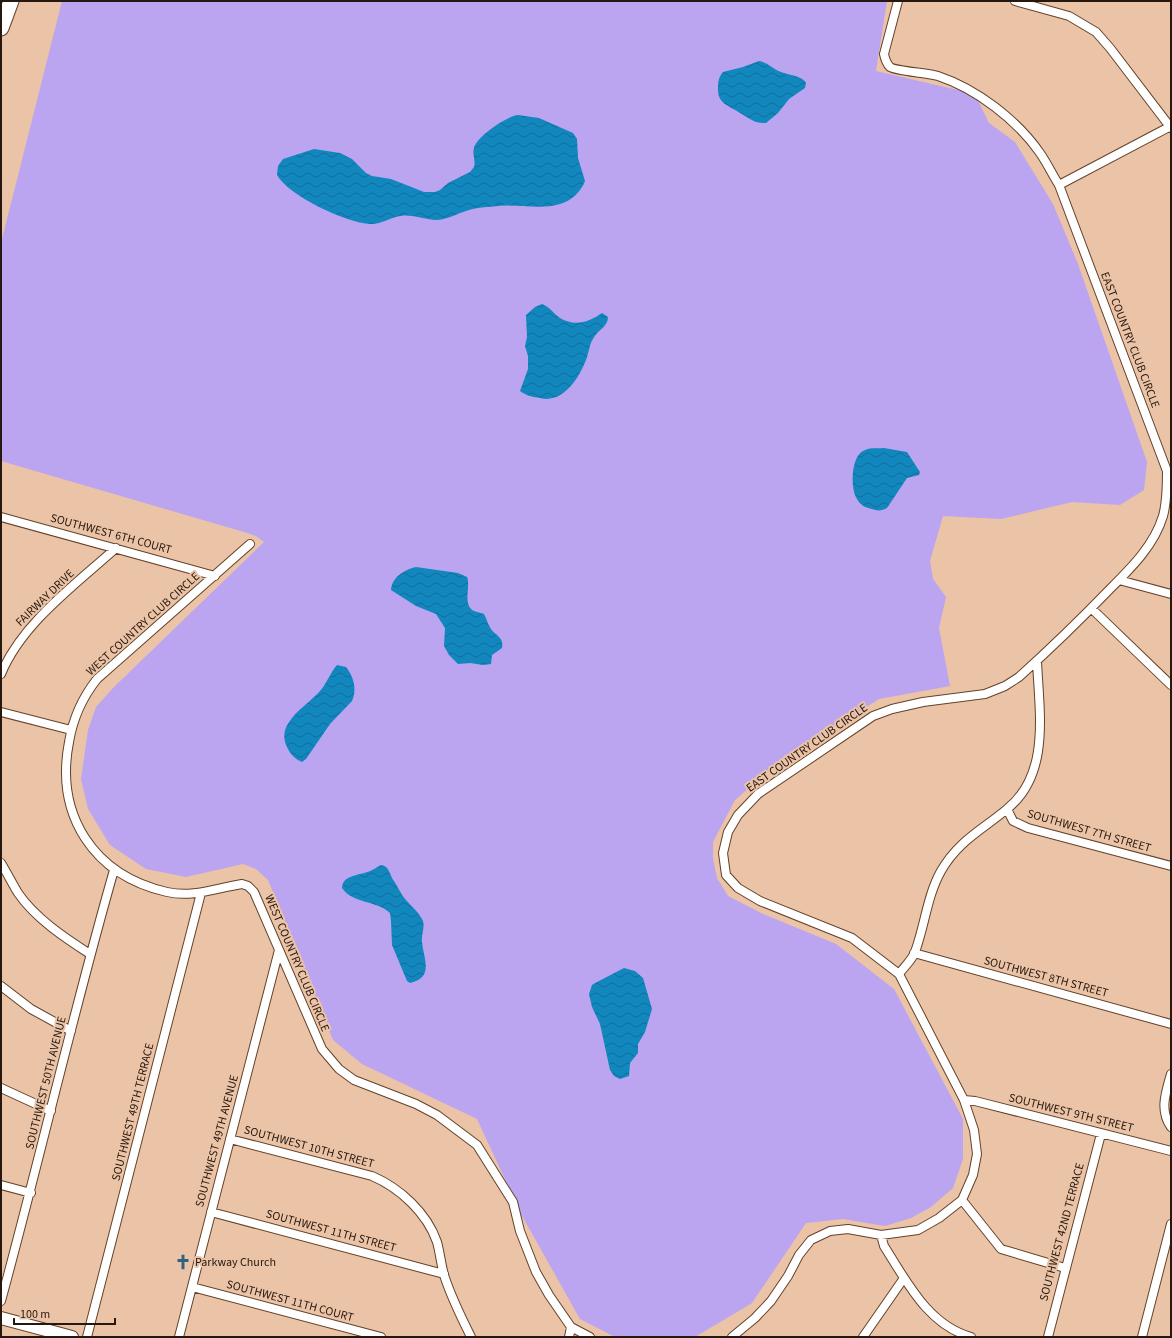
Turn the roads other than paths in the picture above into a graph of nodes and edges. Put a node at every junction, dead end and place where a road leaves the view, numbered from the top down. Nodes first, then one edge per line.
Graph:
1 (11, 1) edge
2 (898, 1) edge
3 (1015, 1) edge
4 (1, 28) edge
5 (1171, 127) edge
6 (1059, 185) junction
7 (1169, 471) edge
8 (1, 517) edge
9 (250, 544) dead end
10 (116, 548) junction
11 (215, 576) junction
12 (1119, 580) junction
13 (1171, 594) edge
14 (1092, 609) junction
15 (1037, 661) junction
16 (1, 674) edge
17 (1171, 685) edge
18 (1, 712) edge
19 (71, 730) junction
20 (1007, 809) junction
21 (1, 863) edge
22 (1171, 866) edge
23 (114, 870) junction
24 (201, 894) junction
25 (279, 950) junction
26 (914, 953) junction
27 (90, 954) junction
28 (899, 974) junction
29 (1, 986) edge
30 (1171, 1024) edge
31 (71, 1031) junction
32 (1171, 1074) edge
33 (1, 1088) edge
34 (964, 1100) junction
35 (51, 1111) junction
36 (1171, 1127) edge
37 (1101, 1134) junction
38 (230, 1139) junction
39 (1171, 1151) edge
40 (1, 1185) edge
41 (31, 1193) junction
42 (962, 1200) junction
43 (211, 1212) junction
44 (1171, 1224) edge
45 (881, 1235) junction
46 (1065, 1268) junction
47 (444, 1274) junction
48 (904, 1278) junction
49 (192, 1287) junction
50 (1, 1301) edge
51 (1, 1318) edge
52 (571, 1327) junction
53 (72, 1337) edge
54 (87, 1337) edge
55 (179, 1337) edge
56 (381, 1337) edge
57 (471, 1337) edge
58 (569, 1337) edge
59 (590, 1337) edge
60 (732, 1337) edge
61 (863, 1337) edge
62 (971, 1337) edge
63 (1048, 1337) edge
64 (1142, 1337) edge

1 - 4 highway
2 - 6 street, EAST COUNTRY CLUB CIRCLE
3 - 5 street
5 - 6 street
6 - 7 street, EAST COUNTRY CLUB CIRCLE
7 - 12 street, EAST COUNTRY CLUB CIRCLE
8 - 10 street, SOUTHWEST 6TH COURT
9 - 11 street, WEST COUNTRY CLUB CIRCLE
10 - 11 street, SOUTHWEST 6TH COURT
10 - 16 street, FAIRWAY DRIVE
11 - 19 street, WEST COUNTRY CLUB CIRCLE
12 - 13 street
12 - 14 street, EAST COUNTRY CLUB CIRCLE
14 - 15 street, EAST COUNTRY CLUB CIRCLE
14 - 17 street
15 - 20 street
15 - 28 street, EAST COUNTRY CLUB CIRCLE
18 - 19 street
19 - 23 street, WEST COUNTRY CLUB CIRCLE
20 - 22 street, SOUTHWEST 7TH STREET
20 - 26 street
21 - 27 street
23 - 24 street, WEST COUNTRY CLUB CIRCLE
23 - 27 street, SOUTHWEST 50TH AVENUE
24 - 25 street, WEST COUNTRY CLUB CIRCLE
24 - 54 street, SOUTHWEST 49TH TERRACE
25 - 38 street, SOUTHWEST 49TH AVENUE
25 - 52 street, WEST COUNTRY CLUB CIRCLE
26 - 28 street
26 - 30 street, SOUTHWEST 8TH STREET
27 - 31 street, SOUTHWEST 50TH AVENUE
28 - 34 street, EAST COUNTRY CLUB CIRCLE
29 - 31 street
31 - 35 street, SOUTHWEST 50TH AVENUE
32 - 36 street
33 - 35 street
34 - 37 street, SOUTHWEST 9TH STREET
34 - 42 street, EAST COUNTRY CLUB CIRCLE
35 - 41 street, SOUTHWEST 50TH AVENUE
37 - 39 street, SOUTHWEST 9TH STREET
37 - 46 street, SOUTHWEST 42ND TERRACE
38 - 43 street, SOUTHWEST 49TH AVENUE
38 - 47 street, SOUTHWEST 10TH STREET
40 - 41 street
41 - 50 street, SOUTHWEST 50TH AVENUE
42 - 45 street, EAST COUNTRY CLUB CIRCLE
42 - 46 street
43 - 47 street, SOUTHWEST 11TH STREET
43 - 49 street, SOUTHWEST 49TH AVENUE
44 - 64 street
45 - 48 street
45 - 60 street, EAST COUNTRY CLUB CIRCLE
46 - 63 street, SOUTHWEST 42ND TERRACE
47 - 57 street, SOUTHWEST 10TH STREET
48 - 61 street
48 - 62 street
49 - 55 street, SOUTHWEST 49TH AVENUE
49 - 56 street, SOUTHWEST 11TH COURT
51 - 53 main road
52 - 58 street
52 - 59 street

